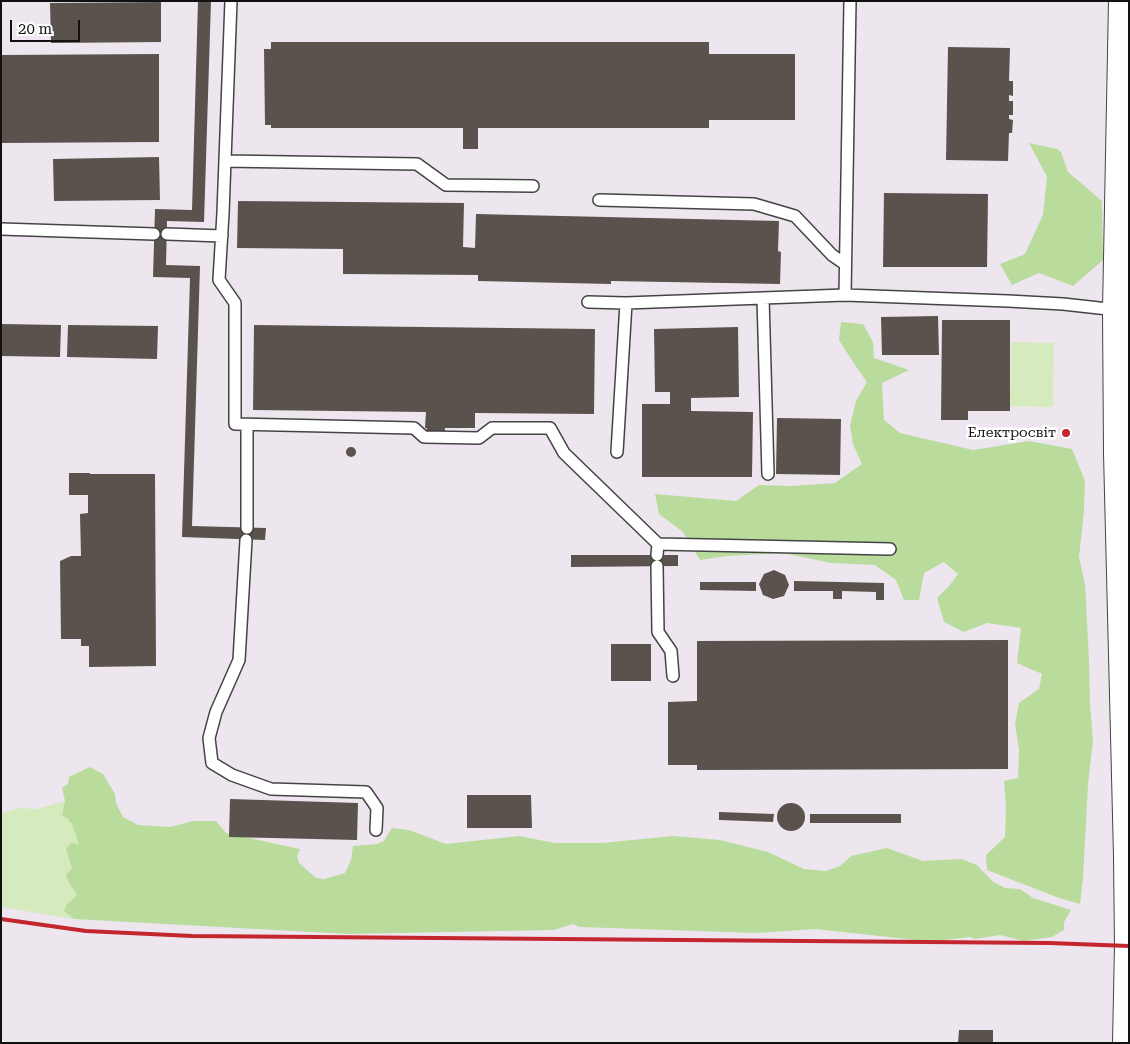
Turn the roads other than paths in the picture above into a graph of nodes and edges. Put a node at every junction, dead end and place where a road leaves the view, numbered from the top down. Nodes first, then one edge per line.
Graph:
1 (231, 1) edge
2 (850, 1) edge
3 (1123, 1) edge
4 (225, 161) junction
5 (533, 186) dead end
6 (599, 200) dead end
7 (1, 229) edge
8 (154, 234) dead end
9 (167, 234) dead end
10 (222, 236) junction
11 (845, 264) junction
12 (845, 295) junction
13 (763, 298) junction
14 (588, 302) dead end
15 (626, 303) junction
16 (1117, 310) junction
17 (247, 425) junction
18 (617, 452) dead end
19 (768, 474) dead end
20 (247, 528) dead end
21 (246, 540) dead end
22 (890, 549) dead end
23 (657, 555) junction
24 (1126, 650) edge
25 (673, 676) dead end
26 (376, 830) dead end
27 (1128, 856) edge
28 (1128, 1009) edge
29 (1127, 1043) edge

1 - 4 lane
2 - 11 lane
3 - 16 street
4 - 5 lane
4 - 10 lane
6 - 11 lane
7 - 8 lane
9 - 10 lane
10 - 17 lane
11 - 12 lane
12 - 13 lane
12 - 16 lane
13 - 15 lane
13 - 19 lane
14 - 15 lane
15 - 18 lane
16 - 24 street
17 - 20 lane
17 - 23 lane
21 - 26 lane
22 - 23 lane
23 - 25 lane
24 - 27 street
27 - 28 street
28 - 29 street

